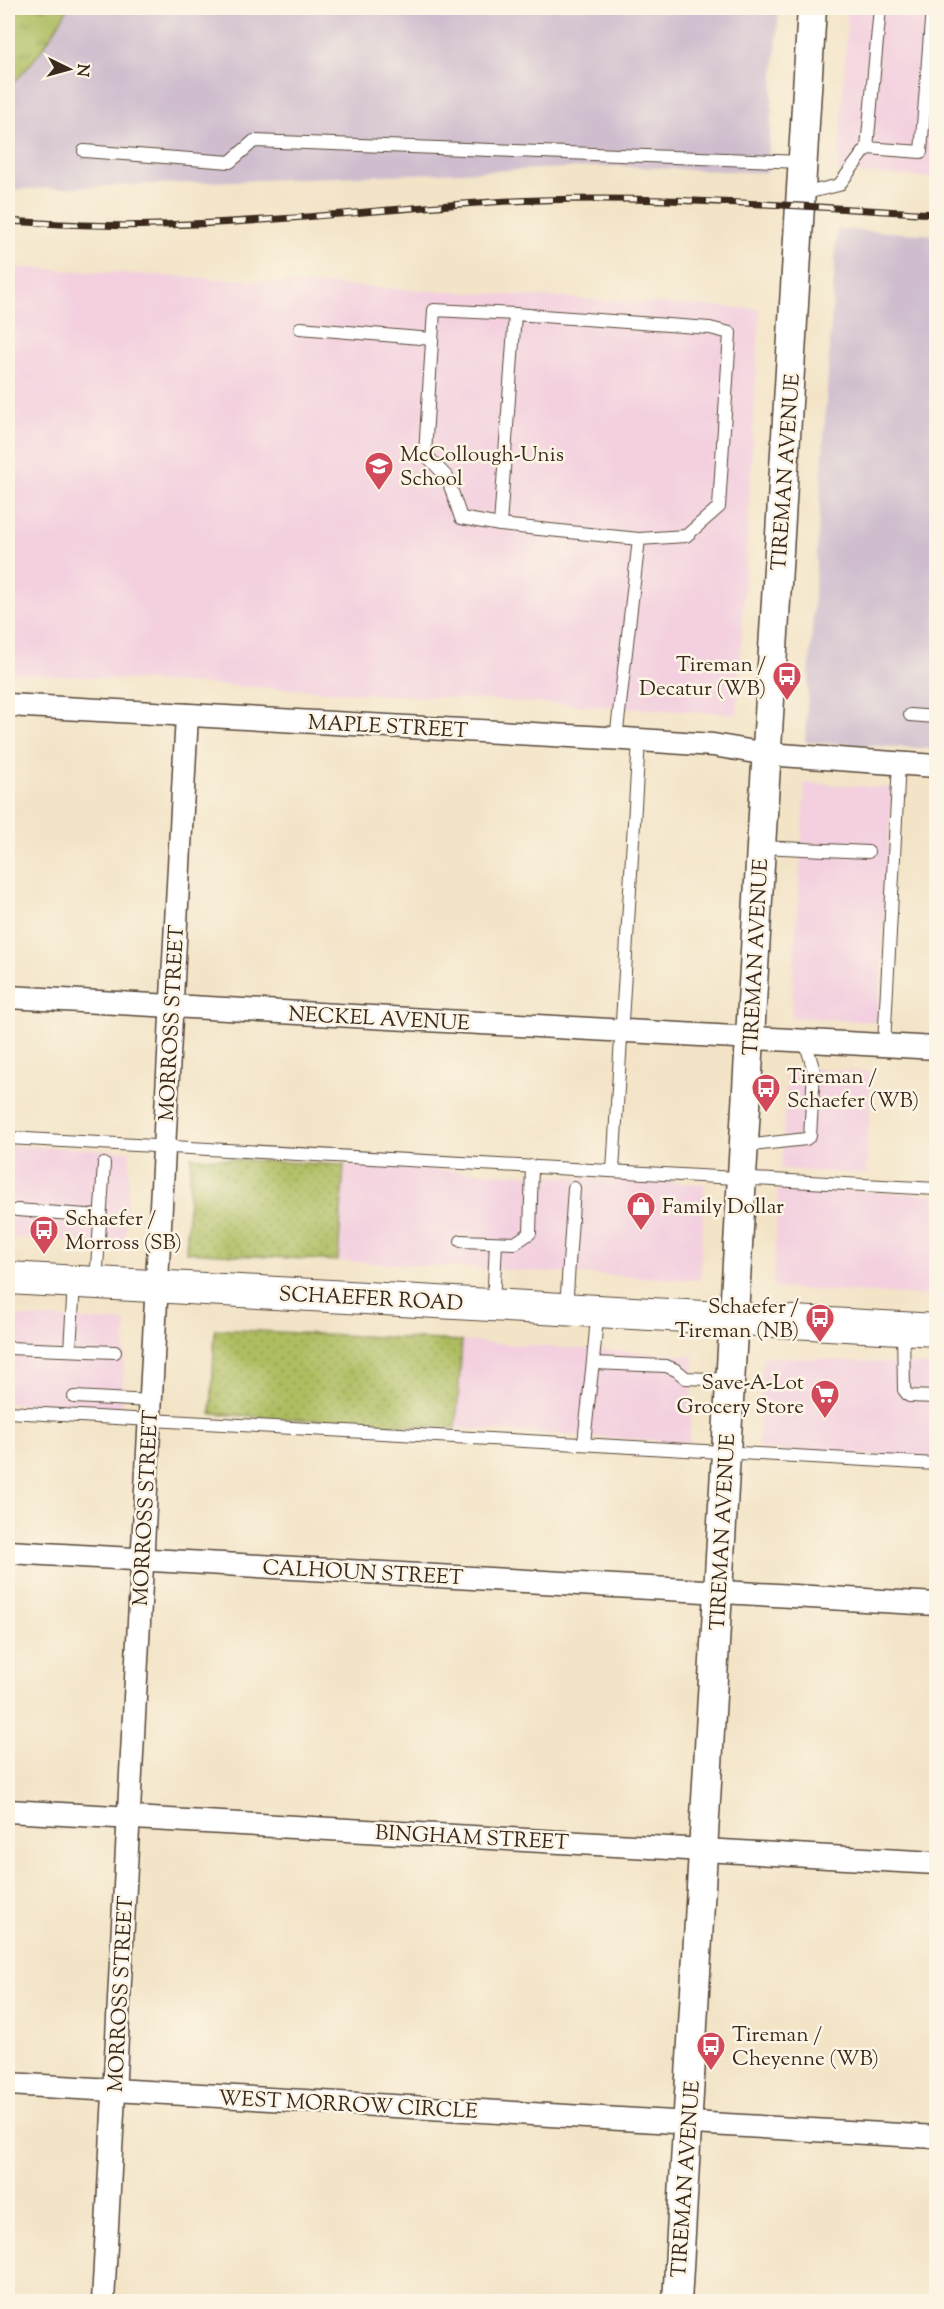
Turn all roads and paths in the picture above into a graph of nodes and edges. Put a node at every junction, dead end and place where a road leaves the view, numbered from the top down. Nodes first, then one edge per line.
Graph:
1 (812, 8) edge
2 (880, 8) edge
3 (932, 8) edge
4 (867, 148) junction
5 (84, 151) dead end
6 (804, 162) junction
7 (802, 194) junction
8 (515, 314) junction
9 (300, 328) dead end
10 (432, 339) junction
11 (500, 525) junction
12 (639, 539) junction
13 (8, 705) edge
14 (187, 715) junction
15 (910, 716) dead end
16 (936, 717) edge
17 (616, 738) junction
18 (639, 740) junction
19 (767, 754) junction
20 (899, 763) junction
21 (936, 766) edge
22 (761, 847) junction
23 (868, 852) dead end
24 (8, 997) edge
25 (172, 1006) junction
26 (622, 1031) junction
27 (750, 1038) junction
28 (805, 1041) junction
29 (884, 1045) junction
30 (936, 1048) edge
31 (8, 1138) edge
32 (164, 1146) junction
33 (744, 1146) junction
34 (104, 1164) dead end
35 (532, 1166) junction
36 (613, 1171) junction
37 (742, 1178) junction
38 (574, 1188) dead end
39 (936, 1190) edge
40 (17, 1210) dead end
41 (100, 1216) junction
42 (461, 1241) dead end
43 (496, 1243) junction
44 (8, 1278) edge
45 (85, 1283) junction
46 (157, 1287) junction
47 (493, 1305) junction
48 (566, 1309) junction
49 (597, 1311) junction
50 (734, 1318) junction
51 (903, 1328) junction
52 (936, 1330) edge
53 (8, 1348) edge
54 (70, 1350) junction
55 (115, 1352) dead end
56 (594, 1363) junction
57 (730, 1380) junction
58 (74, 1397) dead end
59 (936, 1397) edge
60 (151, 1411) junction
61 (8, 1413) edge
62 (584, 1444) junction
63 (726, 1452) junction
64 (936, 1464) edge
65 (8, 1552) edge
66 (142, 1560) junction
67 (719, 1592) junction
68 (936, 1604) edge
69 (8, 1812) edge
70 (129, 1818) junction
71 (703, 1850) junction
72 (936, 1863) edge
73 (8, 2084) edge
74 (115, 2090) junction
75 (689, 2122) junction
76 (936, 2137) edge
77 (104, 2301) edge
78 (677, 2301) edge

1 - 6 street, TIREMAN AVENUE
2 - 4 lane
3 - 4 lane
4 - 7 lane
5 - 6 lane
6 - 7 street, TIREMAN AVENUE
7 - 19 street, TIREMAN AVENUE
8 - 10 lane
8 - 11 lane
8 - 12 lane
9 - 10 lane
10 - 11 lane
11 - 12 lane
12 - 17 lane
13 - 14 street, MAPLE STREET
14 - 17 street, MAPLE STREET
14 - 25 street, MORROSS STREET
15 - 16 lane
17 - 18 street, MAPLE STREET
18 - 19 street, MAPLE STREET
18 - 26 lane
19 - 20 street, MAPLE STREET
19 - 22 street, TIREMAN AVENUE
20 - 21 street, MAPLE STREET
20 - 29 lane
22 - 23 lane
22 - 27 street, TIREMAN AVENUE
24 - 25 street, NECKEL AVENUE
25 - 26 street, NECKEL AVENUE
25 - 32 street, MORROSS STREET
26 - 27 street, NECKEL AVENUE
26 - 36 lane
27 - 28 street, NECKEL AVENUE
27 - 33 street, TIREMAN AVENUE
28 - 29 street, NECKEL AVENUE
28 - 33 lane
29 - 30 street, NECKEL AVENUE
31 - 32 lane
32 - 35 lane
32 - 46 street, MORROSS STREET
33 - 37 street, TIREMAN AVENUE
34 - 41 lane
35 - 36 lane
35 - 43 lane
36 - 37 lane
37 - 39 lane
37 - 50 street, TIREMAN AVENUE
38 - 48 lane
40 - 41 lane
41 - 45 lane
42 - 43 lane
43 - 47 lane
44 - 45 main road, SCHAEFER ROAD
45 - 46 main road, SCHAEFER ROAD
45 - 54 lane
46 - 47 main road, SCHAEFER ROAD
46 - 60 street, MORROSS STREET
47 - 48 main road, SCHAEFER ROAD
48 - 49 main road, SCHAEFER ROAD
49 - 50 main road, SCHAEFER ROAD
49 - 56 lane
50 - 51 main road, SCHAEFER ROAD
50 - 57 street, TIREMAN AVENUE
51 - 52 main road, SCHAEFER ROAD
51 - 59 lane
53 - 54 lane
54 - 55 lane
56 - 57 lane
56 - 62 lane
57 - 63 street, TIREMAN AVENUE
58 - 60 lane
60 - 61 lane
60 - 62 lane
60 - 66 street, MORROSS STREET
62 - 63 lane
63 - 64 lane
63 - 67 street, TIREMAN AVENUE
65 - 66 street, CALHOUN STREET
66 - 67 street, CALHOUN STREET
66 - 70 street, MORROSS STREET
67 - 68 street, CALHOUN STREET
67 - 71 street, TIREMAN AVENUE
69 - 70 street, BINGHAM STREET
70 - 71 street, BINGHAM STREET
70 - 74 street, MORROSS STREET
71 - 72 street, BINGHAM STREET
71 - 75 street, TIREMAN AVENUE
73 - 74 street, WEST MORROW CIRCLE
74 - 75 street, WEST MORROW CIRCLE
74 - 77 street, MORROSS STREET
75 - 76 street, WEST MORROW CIRCLE
75 - 78 street, TIREMAN AVENUE

